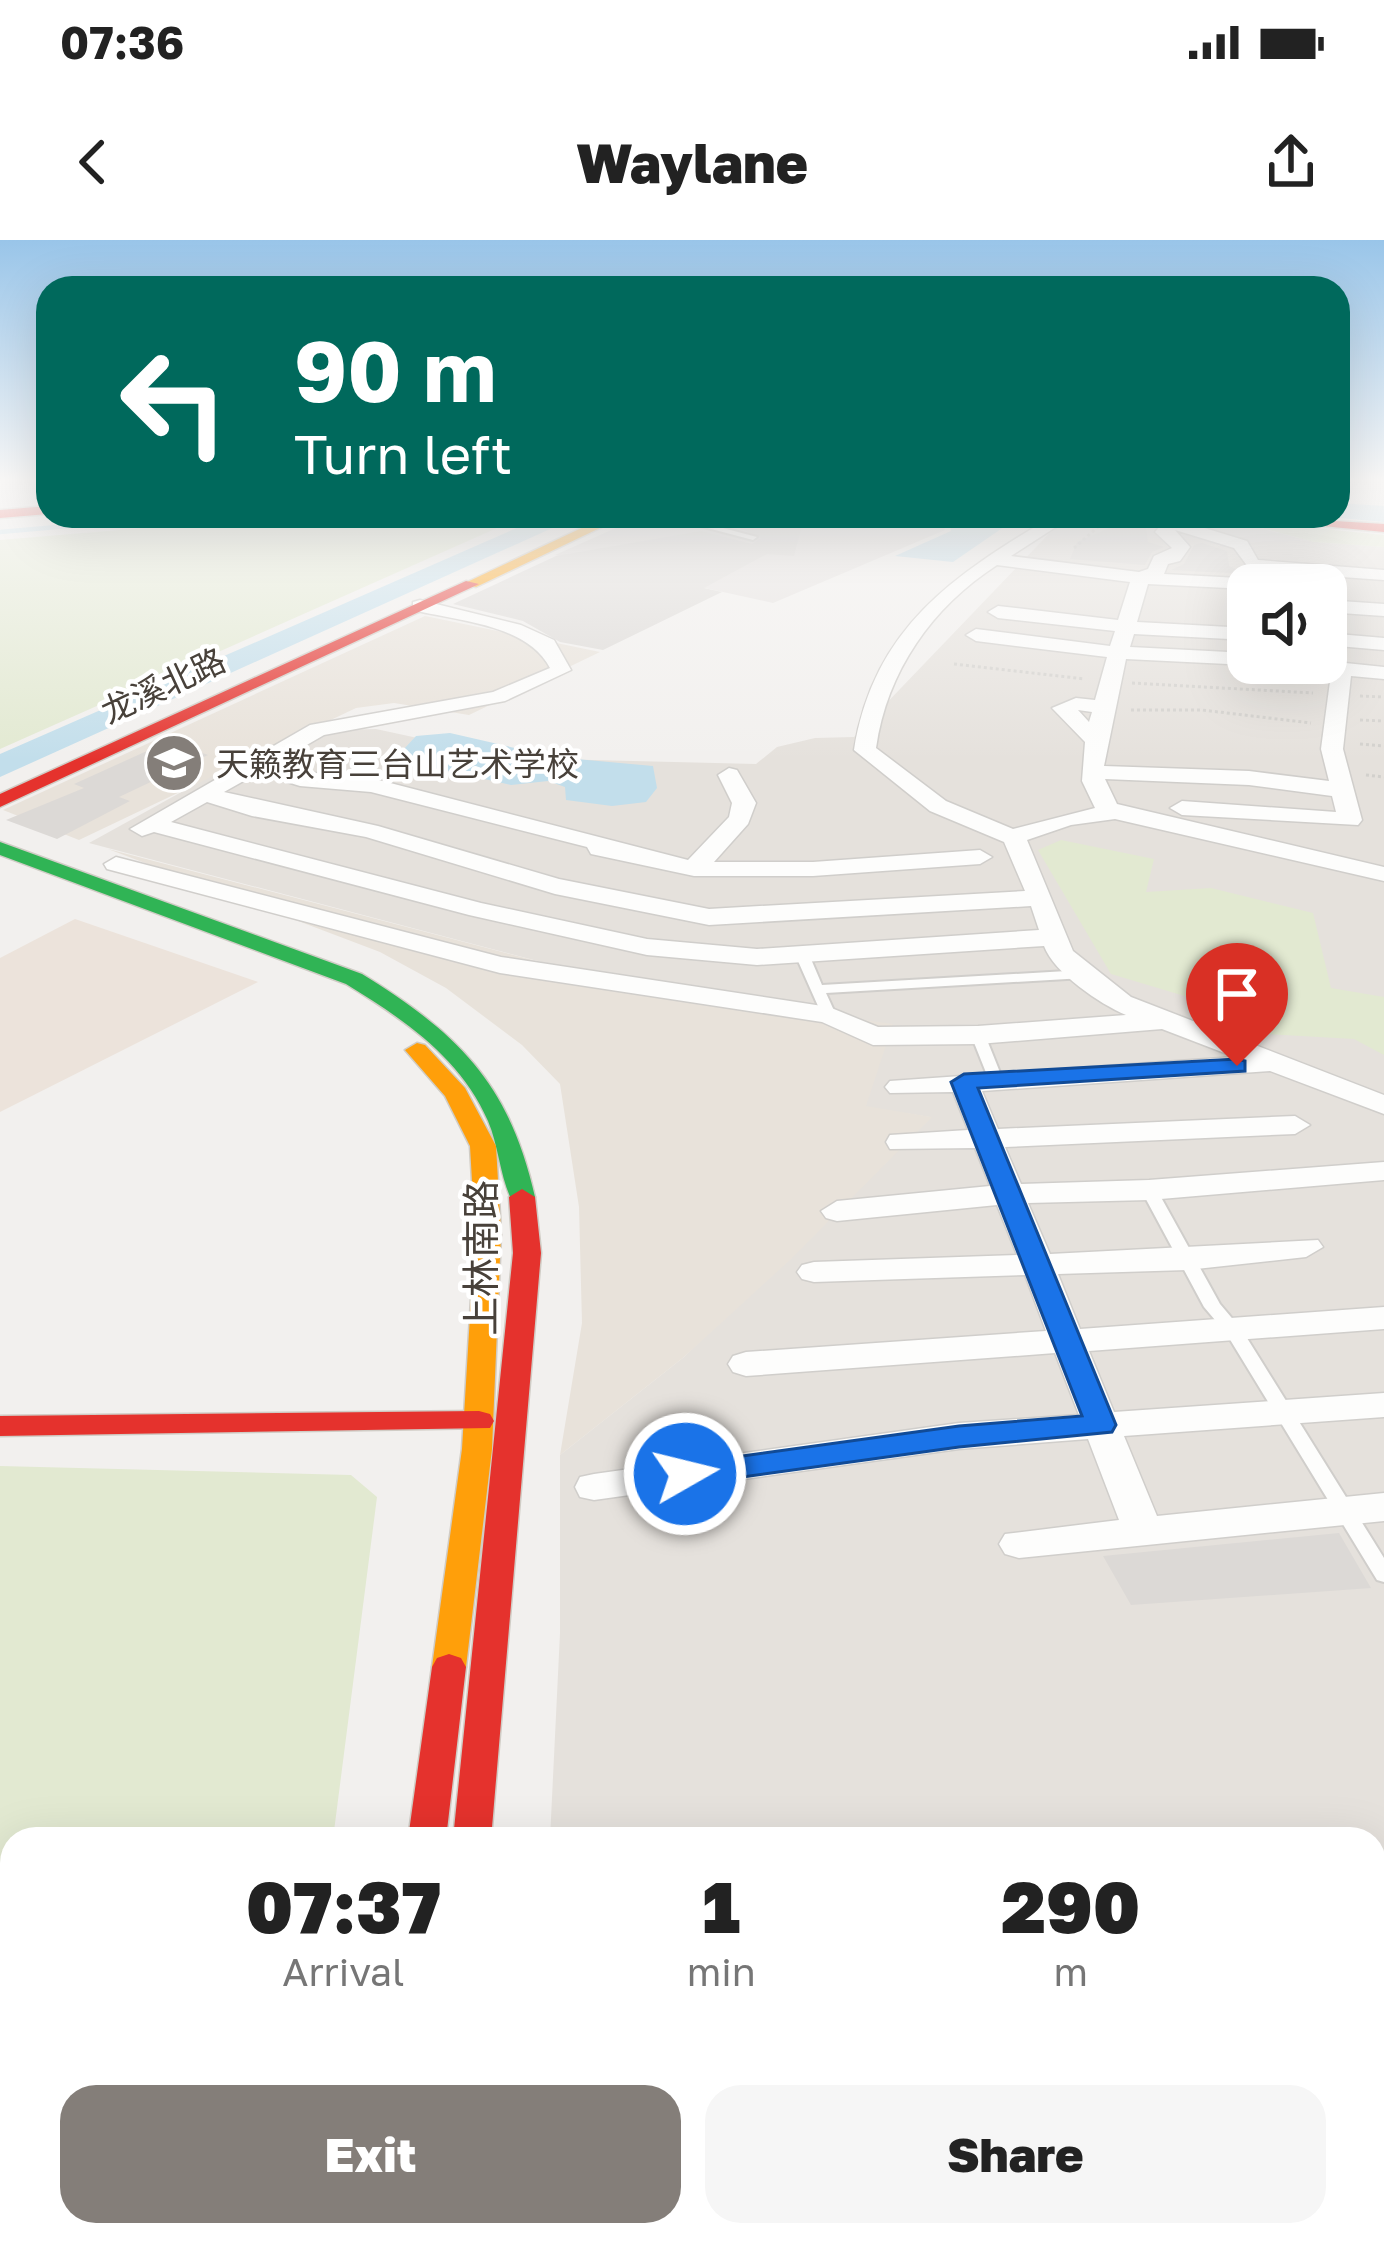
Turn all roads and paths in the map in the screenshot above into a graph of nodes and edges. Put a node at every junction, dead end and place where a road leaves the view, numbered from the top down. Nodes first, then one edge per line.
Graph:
1 (493, 573) edge
2 (976, 573) edge
3 (1053, 573) edge
4 (1155, 573) edge
5 (1350, 573) edge
6 (1384, 575) edge
7 (1227, 587) edge
8 (1130, 591) junction
9 (1227, 599) edge
10 (420, 606) junction
11 (1347, 607) edge
12 (1384, 610) edge
13 (998, 612) dead end
14 (1127, 628) junction
15 (1227, 633) edge
16 (976, 634) dead end
17 (1347, 641) edge
18 (1384, 644) edge
19 (1120, 653) junction
20 (1227, 658) edge
21 (954, 664) dead end
22 (1347, 669) edge
23 (1384, 673) edge
24 (1113, 682) junction
25 (1340, 684) edge
26 (1339, 694) junction
27 (1384, 698) edge
28 (1106, 707) junction
29 (1335, 725) junction
30 (1098, 743) junction
31 (254, 765) junction
32 (1093, 772) junction
33 (729, 775) dead end
34 (1342, 790) junction
35 (204, 793) junction
36 (0, 801) edge
37 (1109, 810) junction
38 (1012, 837) junction
39 (0, 848) edge
40 (600, 849) junction
41 (980, 857) dead end
42 (0, 864) edge
43 (116, 864) dead end
44 (694, 869) junction
45 (1384, 874) edge
46 (555, 886) junction
47 (1040, 898) junction
48 (514, 918) junction
49 (1055, 938) junction
50 (801, 952) junction
51 (1084, 974) junction
52 (823, 1002) junction
53 (1165, 1020) junction
54 (978, 1035) junction
55 (1278, 1064) junction
56 (980, 1081) junction
57 (900, 1087) dead end
58 (1384, 1105) edge
59 (1295, 1125) dead end
60 (986, 1138) junction
61 (901, 1142) dead end
62 (1384, 1171) edge
63 (1149, 1190) junction
64 (1008, 1194) junction
65 (837, 1211) dead end
66 (1306, 1247) dead end
67 (1187, 1260) junction
68 (1036, 1263) junction
69 (814, 1272) dead end
70 (1384, 1318) edge
71 (1234, 1330) junction
72 (1068, 1342) junction
73 (746, 1364) dead end
74 (1384, 1405) edge
75 (1284, 1412) junction
76 (478, 1421) junction
77 (1101, 1425) junction
78 (0, 1426) edge
79 (594, 1487) dead end
80 (1384, 1507) edge
81 (1344, 1511) junction
82 (1144, 1532) junction
83 (1019, 1544) dead end
84 (1384, 1575) edge
85 (428, 1827) edge
86 (473, 1827) edge

1 - 10 street, 龙溪北路
2 - 38 street
3 - 8 street
4 - 8 street
5 - 6 street
7 - 8 street
8 - 9 street
8 - 14 street
10 - 31 street
10 - 36 street, 龙溪北路
11 - 12 street
13 - 14 street
14 - 15 street
14 - 19 street
16 - 19 street
17 - 18 street
19 - 20 street
19 - 24 street
21 - 24 path
22 - 23 street
24 - 26 path
24 - 28 street
25 - 26 street
26 - 27 path
26 - 29 street
28 - 29 path
28 - 30 street
28 - 30 street
29 - 34 street
30 - 32 street
31 - 35 street
31 - 40 street
32 - 34 street
32 - 37 street
33 - 44 street
34 - 37 street
35 - 46 street
35 - 48 street
37 - 38 street
37 - 45 street
38 - 47 street
39 - 86 street, 上林南路
40 - 44 street
40 - 46 street
41 - 44 street
42 - 76 street, 上林南路
43 - 52 street
46 - 47 street
46 - 48 street
47 - 49 street
48 - 50 street
49 - 50 street
49 - 51 street
50 - 52 lane
51 - 52 lane
51 - 53 street
52 - 54 street
53 - 54 street
53 - 55 street
54 - 56 lane
55 - 56 street
55 - 58 street
56 - 57 street
56 - 60 street
59 - 60 street
60 - 61 street
60 - 64 street
62 - 63 street
63 - 64 street
63 - 67 lane
64 - 65 street
64 - 68 street
66 - 67 street
67 - 68 street
67 - 71 lane
68 - 69 street
68 - 72 street
70 - 71 street
71 - 72 street
71 - 75 lane
72 - 73 street
72 - 77 street
74 - 75 street
75 - 77 street
75 - 81 lane
76 - 78 street
76 - 85 street, 上林南路
77 - 79 street
77 - 82 street
80 - 81 street
81 - 82 street
81 - 84 lane
82 - 83 street

